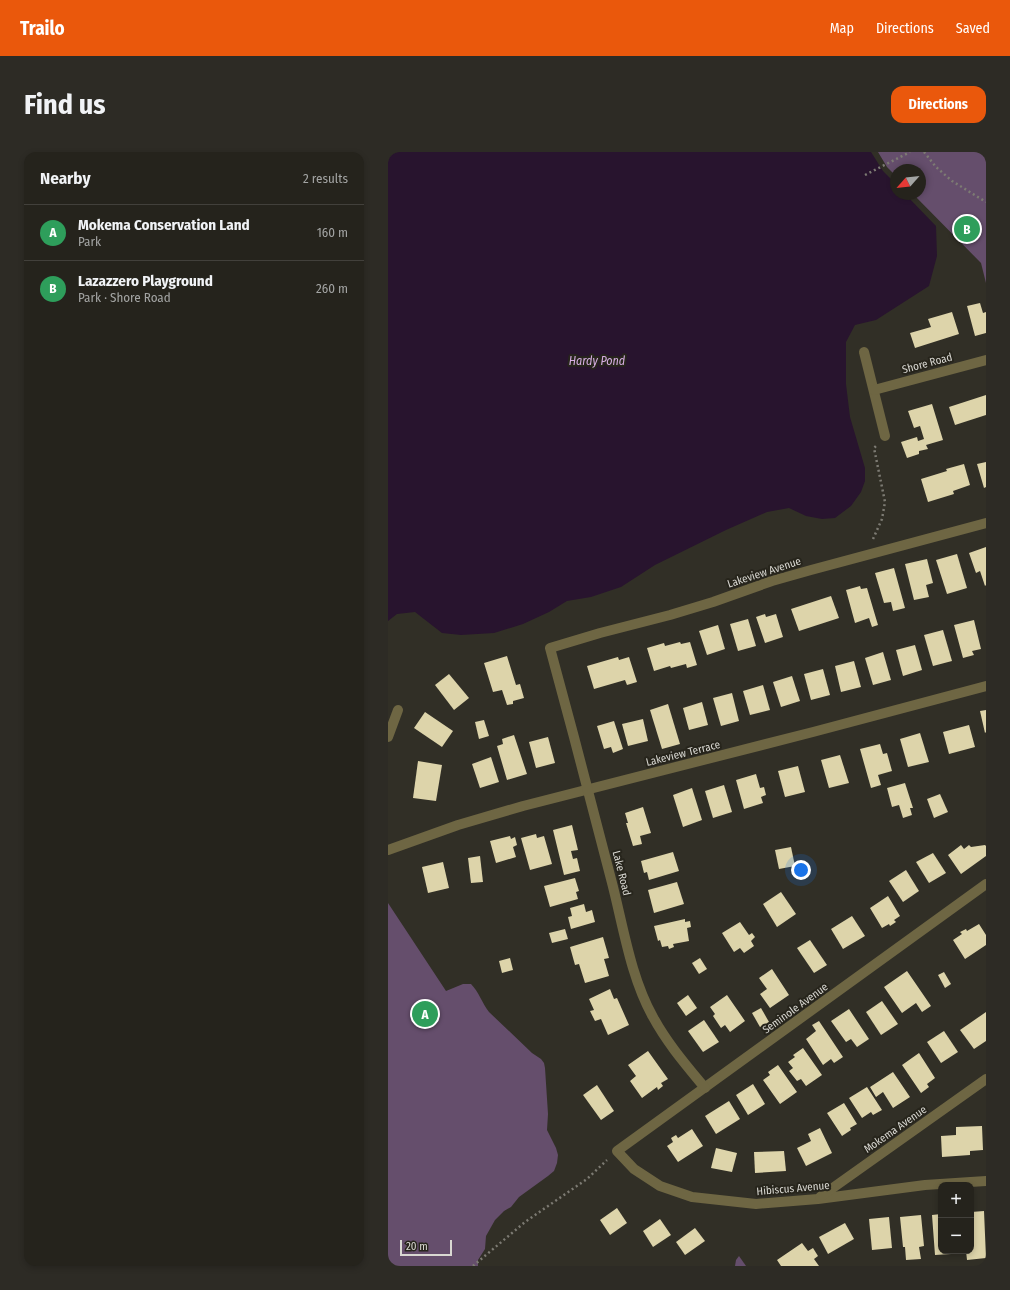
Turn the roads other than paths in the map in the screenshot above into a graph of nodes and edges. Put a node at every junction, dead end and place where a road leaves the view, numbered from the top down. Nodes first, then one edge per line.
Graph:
1 (864, 352) dead end
2 (986, 360) edge
3 (874, 390) junction
4 (886, 436) road end
5 (986, 523) edge
6 (550, 648) joint
7 (986, 686) edge
8 (398, 710) dead end
9 (388, 737) edge
10 (588, 790) junction
11 (388, 850) edge
12 (986, 884) edge
13 (986, 1079) edge
14 (705, 1088) junction
15 (617, 1151) joint
16 (986, 1181) edge
17 (818, 1199) junction

1 - 3 street
2 - 3 street, Shore Road
3 - 4 street
5 - 6 street, Lakeview Avenue
6 - 10 street, Lake Road
7 - 10 street, Lakeview Terrace
8 - 9 street
10 - 11 street, Lakeview Terrace
10 - 14 street, Lake Road
12 - 14 street, Seminole Avenue
13 - 17 street, Mokema Avenue
14 - 15 street, Seminole Avenue
15 - 17 street, Hibiscus Avenue
16 - 17 street, Hibiscus Avenue

